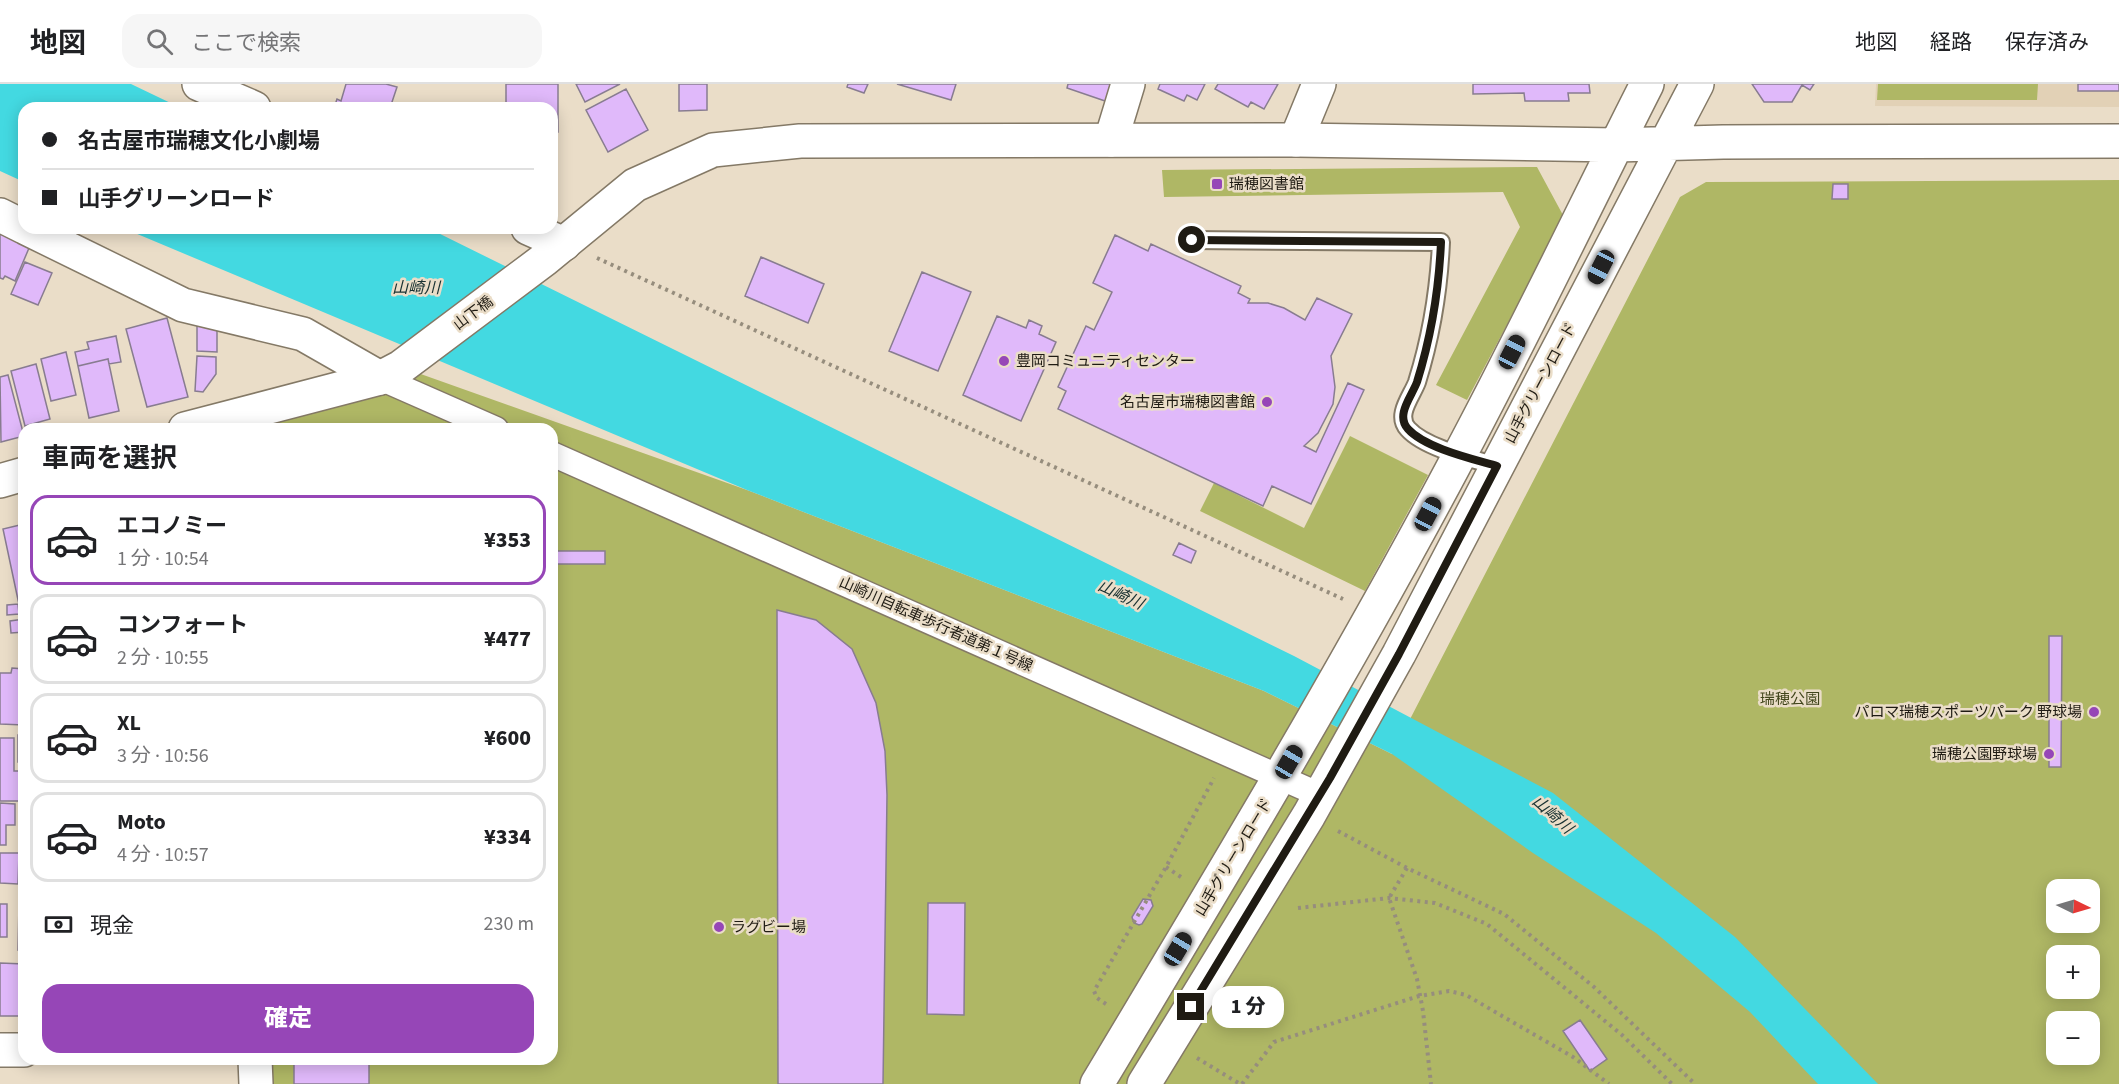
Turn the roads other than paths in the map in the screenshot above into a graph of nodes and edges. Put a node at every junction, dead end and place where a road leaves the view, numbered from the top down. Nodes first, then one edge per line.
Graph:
1 (199, 84) edge
2 (1128, 84) edge
3 (1319, 84) edge
4 (1647, 84) edge
5 (1697, 84) edge
6 (240, 102) edge
7 (1111, 140) junction
8 (1296, 140) junction
9 (2119, 141) edge
10 (1666, 143) junction
11 (1616, 145) junction
12 (0, 215) edge
13 (18, 224) edge
14 (39, 234) edge
15 (535, 234) edge
16 (1192, 240) dead end
17 (555, 251) junction
18 (391, 372) junction
19 (266, 417) edge
20 (226, 423) edge
21 (485, 423) edge
22 (1460, 455) junction
23 (558, 457) edge
24 (1497, 466) junction
25 (18, 476) edge
26 (0, 481) edge
27 (1285, 770) junction
28 (1319, 796) junction
29 (0, 1050) edge
30 (18, 1050) edge
31 (255, 1065) edge
32 (256, 1084) edge
33 (1097, 1084) edge
34 (1144, 1084) edge

1 - 6 street
2 - 7 street
3 - 8 street
4 - 11 street, 山手グリーンロード
5 - 10 street, 山手グリーンロード
7 - 8 street, 山下橋
7 - 17 street, 山下橋
8 - 11 street, 山下橋
9 - 10 street, 山下橋
10 - 11 street, 山下橋
10 - 24 street, 山手グリーンロード
11 - 22 street, 山手グリーンロード
12 - 13 street
14 - 18 street
15 - 17 street
16 - 22 lane
17 - 18 street, 山下橋
18 - 19 street
18 - 21 street
19 - 20 street
22 - 24 lane
22 - 27 street, 山手グリーンロード
23 - 27 street, 山崎川自転車歩行者道第１号線
24 - 28 street, 山手グリーンロード
25 - 26 street
27 - 28 street, 山崎川自転車歩行者道第１号線
27 - 33 street, 山手グリーンロード
28 - 34 street, 山手グリーンロード
29 - 30 street
31 - 32 street

